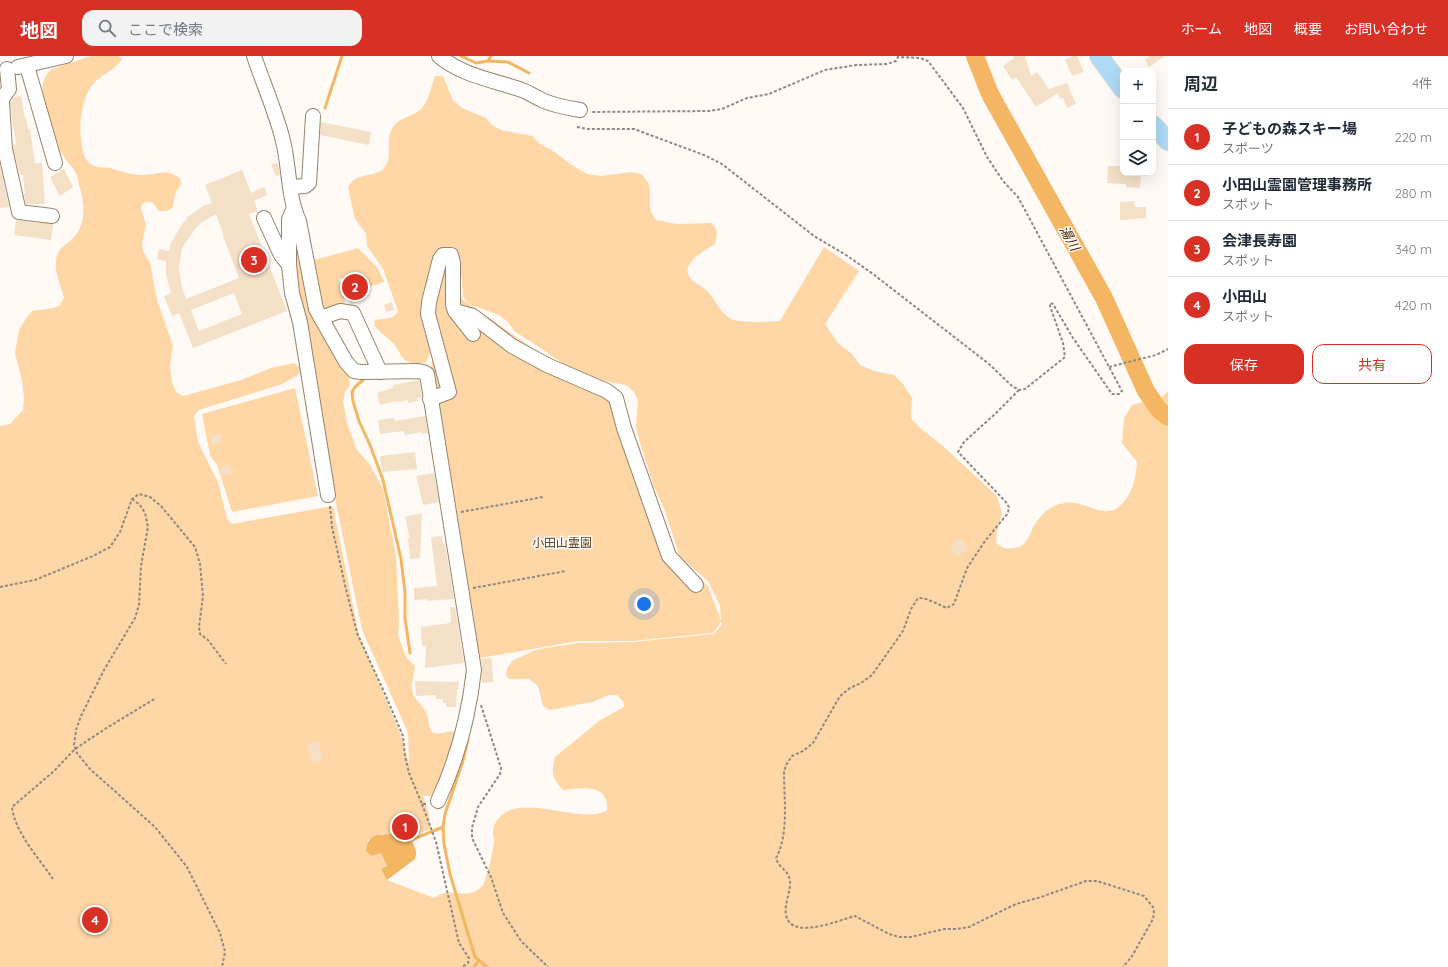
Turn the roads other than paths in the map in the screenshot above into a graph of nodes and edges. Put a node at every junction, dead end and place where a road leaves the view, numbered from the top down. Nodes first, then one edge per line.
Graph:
1 (66, 56) edge
2 (254, 56) edge
3 (439, 56) edge
4 (1098, 56) edge
5 (29, 62) edge
6 (4, 69) edge
7 (1120, 85) edge
8 (580, 110) road end
9 (313, 116) dead end
10 (1156, 128) edge
11 (1168, 141) edge
12 (56, 162) dead end
13 (290, 187) junction
14 (294, 208) junction
15 (52, 216) dead end
16 (264, 218) dead end
17 (289, 264) junction
18 (455, 311) junction
19 (321, 318) junction
20 (473, 334) dead end
21 (380, 372) junction
22 (430, 399) junction
23 (328, 495) road end
24 (696, 585) dead end
25 (438, 801) road end

1 - 5 street
2 - 13 street
3 - 8 street
4 - 7 main road
5 - 6 street
5 - 12 street
6 - 15 street
9 - 13 street
10 - 11 main road
13 - 14 street
14 - 17 street
14 - 19 street
16 - 17 street
17 - 23 street
18 - 20 street
18 - 22 street
18 - 24 street
19 - 21 street
19 - 21 street
21 - 22 street
22 - 25 street

